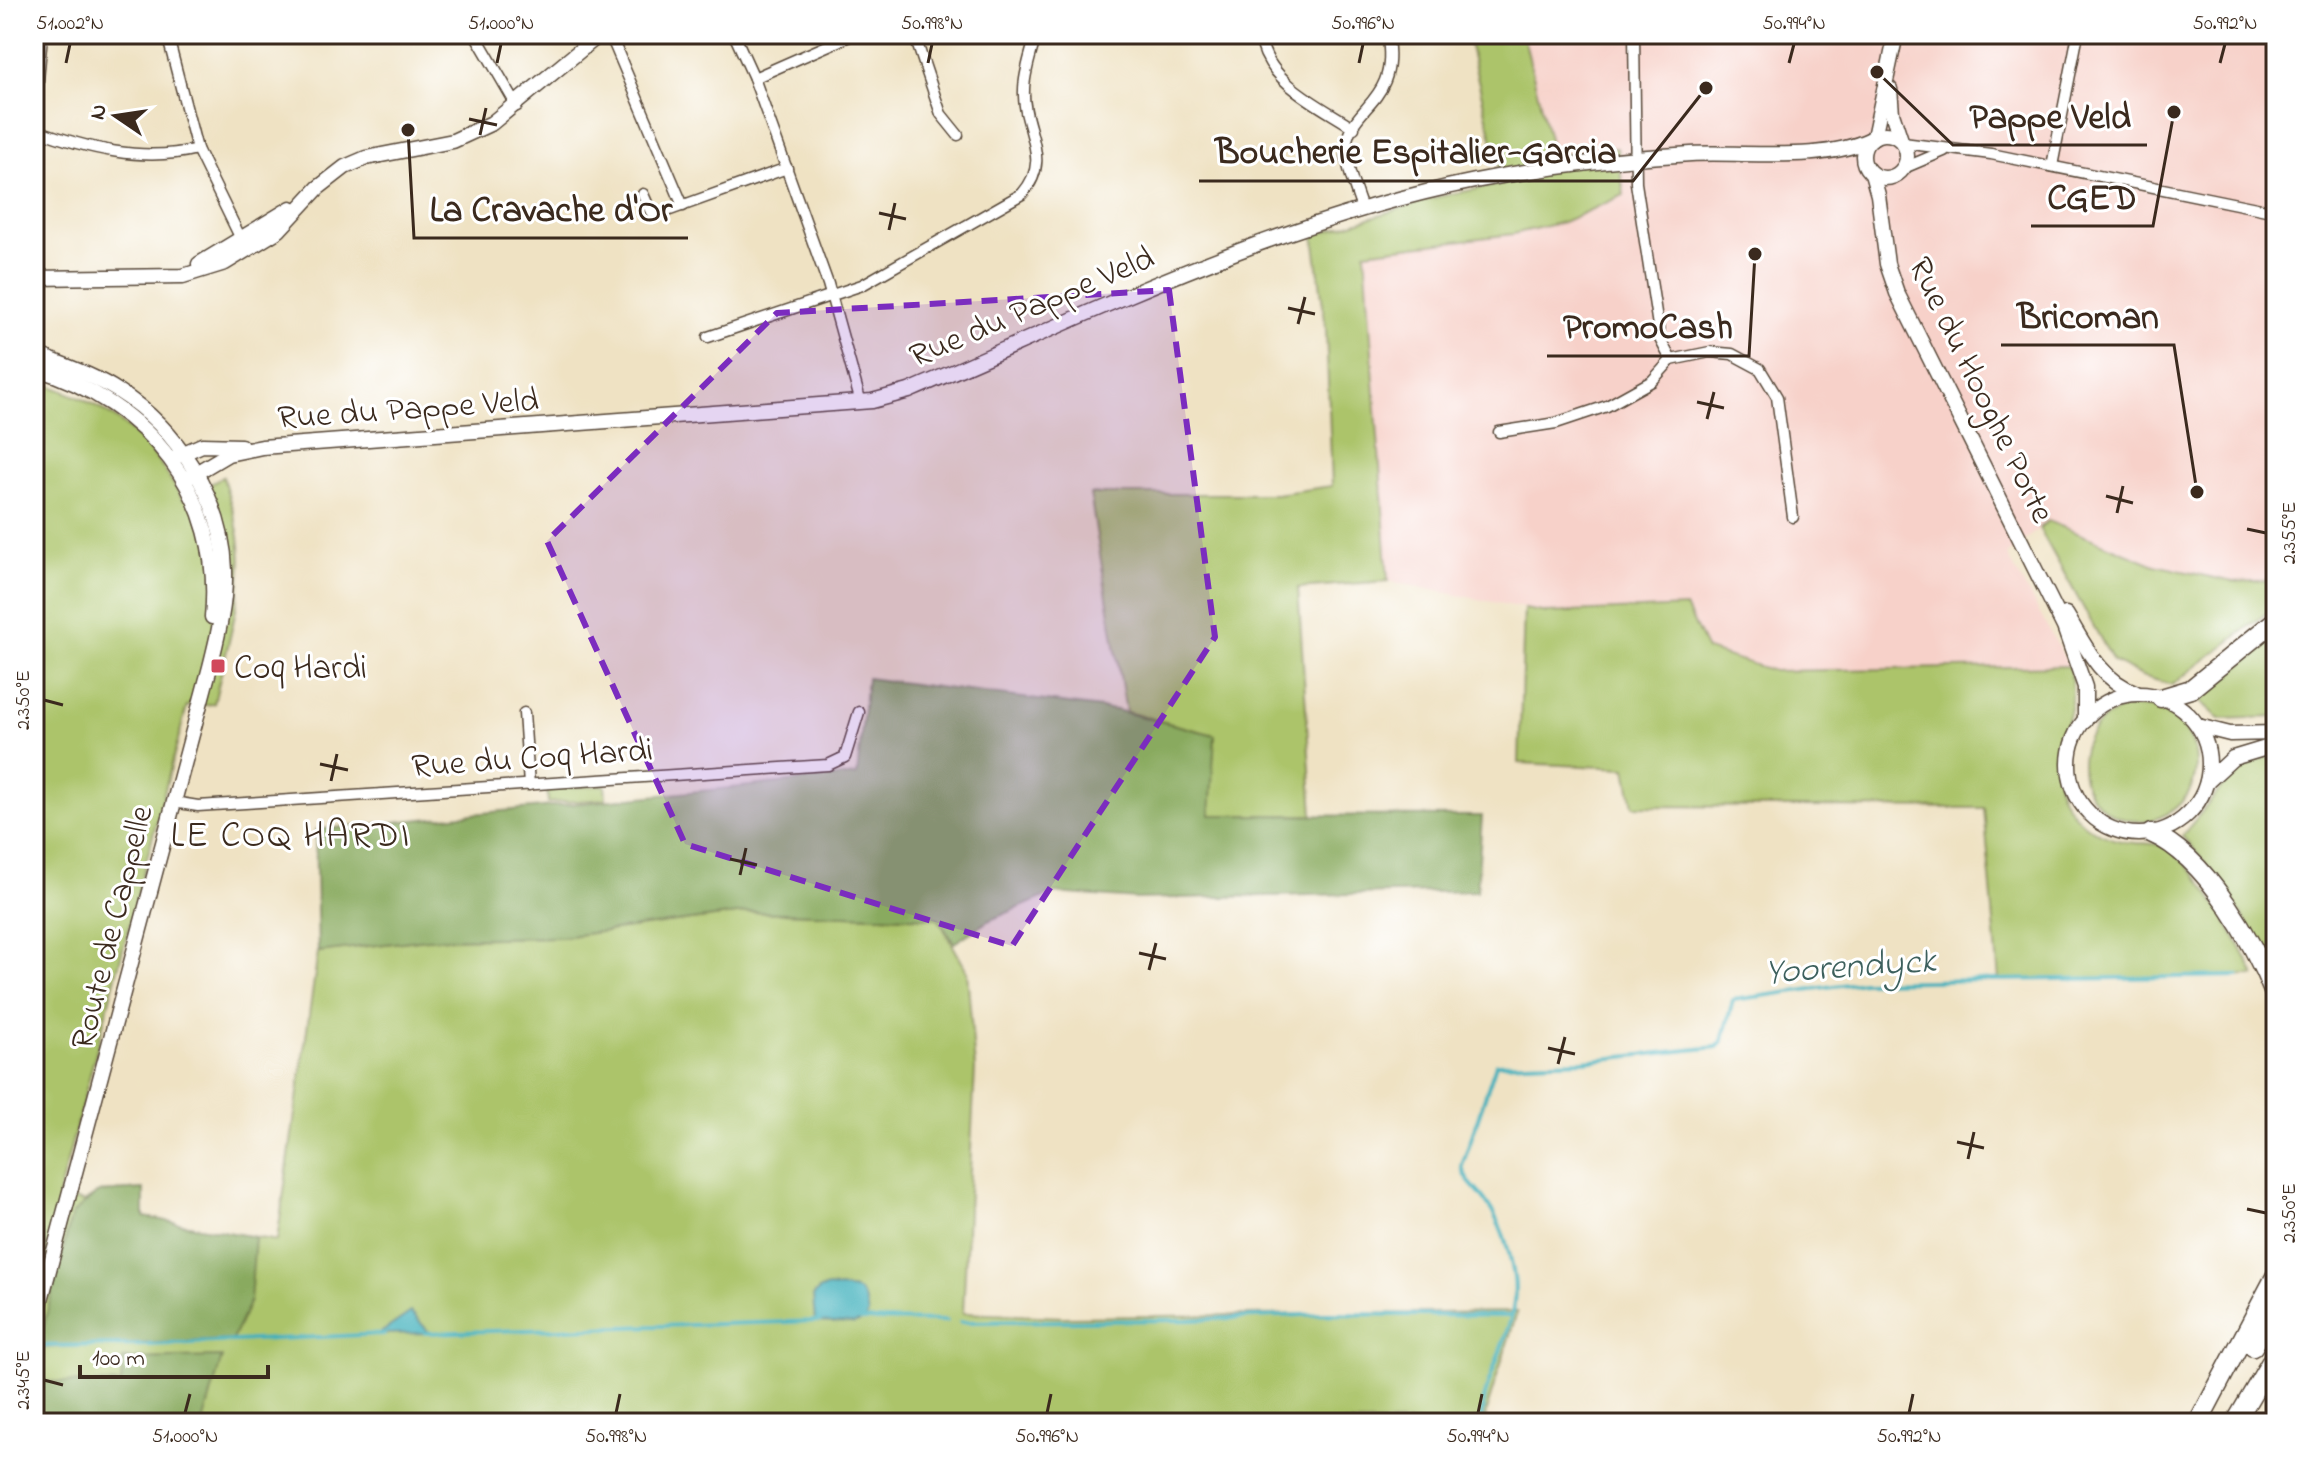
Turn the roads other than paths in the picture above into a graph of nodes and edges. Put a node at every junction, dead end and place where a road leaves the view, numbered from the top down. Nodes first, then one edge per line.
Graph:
1 (42, 34) edge
2 (167, 34) edge
3 (475, 34) edge
4 (600, 34) edge
5 (610, 34) edge
6 (734, 34) edge
7 (854, 34) edge
8 (914, 34) edge
9 (1036, 34) edge
10 (1387, 34) edge
11 (1634, 34) edge
12 (1896, 34) edge
13 (2078, 34) edge
14 (1262, 45) dead end
15 (1892, 53) junction
16 (754, 78) junction
17 (517, 106) junction
18 (1354, 128) junction
19 (34, 129) edge
20 (958, 135) dead end
21 (1873, 138) junction
22 (1902, 142) junction
23 (197, 149) junction
24 (1958, 150) junction
25 (1810, 152) junction
26 (1635, 158) junction
27 (2052, 166) junction
28 (787, 168) junction
29 (1868, 170) junction
30 (1900, 172) junction
31 (643, 194) dead end
32 (683, 206) junction
33 (1362, 209) junction
34 (2276, 212) edge
35 (1883, 244) junction
36 (245, 246) junction
37 (37, 279) edge
38 (832, 295) junction
39 (708, 337) dead end
40 (34, 353) edge
41 (1671, 360) junction
42 (34, 368) edge
43 (861, 403) junction
44 (1499, 432) dead end
45 (262, 447) junction
46 (177, 456) junction
47 (190, 477) junction
48 (1793, 517) dead end
49 (2033, 559) junction
50 (2276, 620) edge
51 (2141, 694) junction
52 (2161, 698) junction
53 (859, 712) dead end
54 (524, 713) dead end
55 (2085, 721) junction
56 (2198, 726) junction
57 (2276, 733) edge
58 (2276, 745) edge
59 (2207, 782) junction
60 (529, 785) junction
61 (173, 802) junction
62 (2151, 833) junction
63 (2276, 998) edge
64 (2276, 1275) edge
65 (2276, 1308) edge
66 (34, 1326) edge
67 (2276, 1353) edge
68 (2198, 1423) edge
69 (2209, 1423) edge
70 (2235, 1423) edge

1 - 19 street
2 - 23 street
3 - 17 street
4 - 17 street
5 - 32 street
6 - 16 street
7 - 16 street
8 - 20 street
9 - 38 street
10 - 18 street
11 - 26 street
12 - 15 street
13 - 27 street
14 - 18 street
15 - 21 street
15 - 22 street
16 - 28 street
17 - 36 street
18 - 33 street
19 - 23 street
21 - 22 street
21 - 25 street, Rue du Pappe Veld
21 - 29 street
22 - 24 street
22 - 30 street
23 - 36 street
24 - 27 street
24 - 30 street
25 - 26 street, Rue du Pappe Veld
25 - 29 street, Rue du Pappe Veld
26 - 33 street, Rue du Pappe Veld
26 - 41 street
27 - 34 street
28 - 32 street
28 - 38 street
29 - 30 street
29 - 35 street, Rue du Hooghe Porte
30 - 35 street, Rue du Hooghe Porte
31 - 32 street
33 - 43 street, Rue du Pappe Veld
35 - 49 street, Rue du Hooghe Porte
36 - 37 street
38 - 39 street
38 - 43 street
40 - 46 street
41 - 44 street
41 - 48 street
42 - 46 street
43 - 45 street, Rue du Pappe Veld
45 - 46 street, Rue du Pappe Veld
45 - 47 street, Rue du Pappe Veld
46 - 47 street, Route de Cappelle
47 - 61 street, Route de Cappelle
49 - 51 street, Rue du Hooghe Porte
49 - 55 street, Rue du Hooghe Porte
50 - 52 highway
51 - 52 street
51 - 55 street
52 - 56 street
53 - 60 street, Rue du Coq Hardi
54 - 60 street
55 - 62 street
56 - 57 street
56 - 59 street
58 - 59 street
59 - 62 street
60 - 61 street, Rue du Coq Hardi
61 - 66 street, Route de Cappelle
62 - 63 highway
64 - 68 highway
65 - 69 highway
67 - 70 highway

